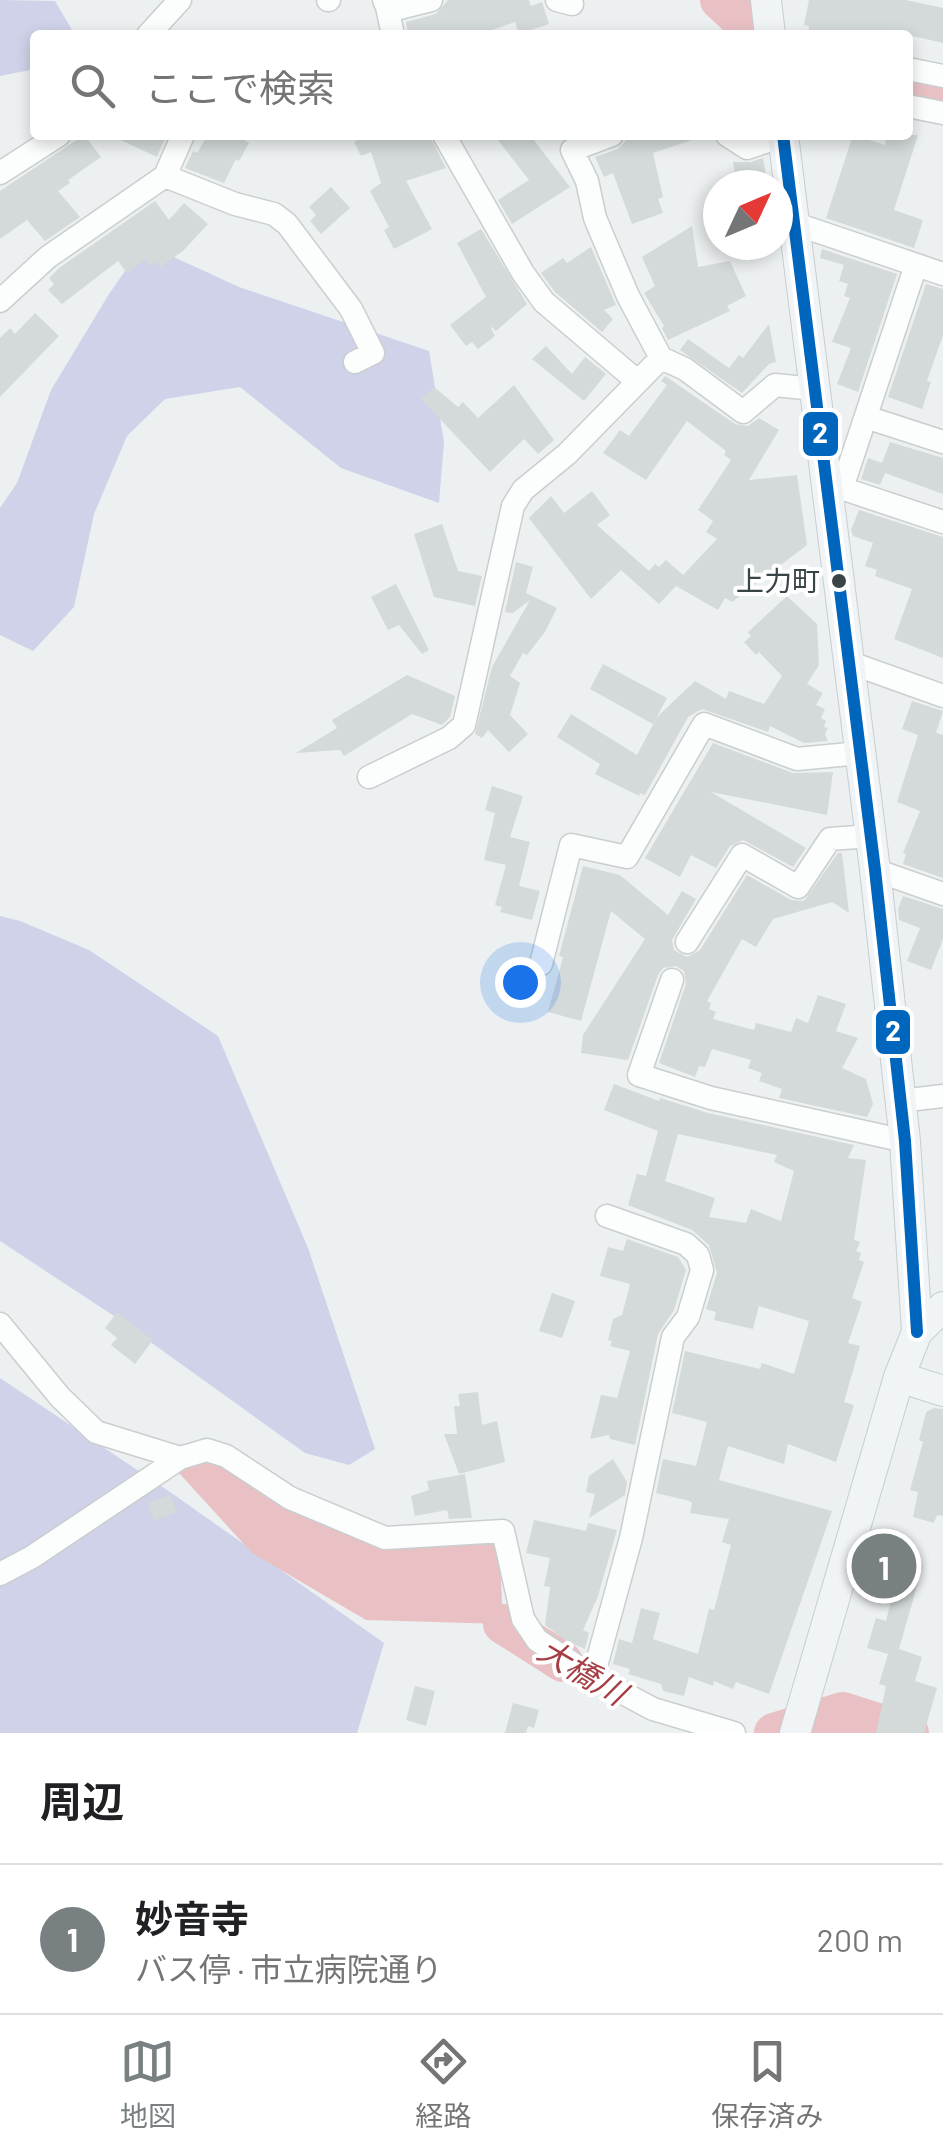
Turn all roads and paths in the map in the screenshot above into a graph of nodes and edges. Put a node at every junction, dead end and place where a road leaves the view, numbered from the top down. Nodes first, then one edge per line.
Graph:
1 (180, 0) edge
2 (431, 0) edge
3 (766, 0) edge
4 (386, 3) edge
5 (153, 30) edge
6 (392, 30) edge
7 (769, 30) edge
8 (913, 71) edge
9 (943, 76) edge
10 (913, 107) edge
11 (943, 113) edge
12 (51, 140) edge
13 (181, 140) edge
14 (447, 140) edge
15 (599, 140) edge
16 (735, 140) edge
17 (769, 140) edge
18 (784, 140) edge
19 (787, 170) edge
20 (0, 174) edge
21 (165, 176) junction
22 (793, 223) joint
23 (916, 265) junction
24 (943, 274) edge
25 (0, 301) edge
26 (660, 358) junction
27 (355, 362) dead end
28 (637, 382) junction
29 (814, 389) junction
30 (866, 417) junction
31 (943, 442) edge
32 (834, 485) junction
33 (943, 522) edge
34 (848, 662) junction
35 (943, 696) edge
36 (860, 753) junction
37 (370, 777) dead end
38 (871, 836) junction
39 (875, 870) junction
40 (943, 894) edge
41 (687, 942) dead end
42 (542, 964) dead end
43 (672, 980) dead end
44 (943, 1096) edge
45 (900, 1101) junction
46 (905, 1141) junction
47 (607, 1216) dead end
48 (943, 1306) edge
49 (0, 1324) edge
50 (917, 1332) junction
51 (898, 1378) junction
52 (943, 1391) edge
53 (180, 1458) junction
54 (0, 1574) edge
55 (593, 1677) junction
56 (734, 1733) edge
57 (795, 1733) edge

1 - 5 street
2 - 4 street
3 - 7 street
4 - 6 street
8 - 9 street
10 - 11 street
12 - 20 street
13 - 21 street
14 - 28 street
15 - 26 street
16 - 17 street
18 - 19 street
21 - 25 street
21 - 27 street
22 - 23 street
22 - 29 street
23 - 24 street
23 - 30 street
26 - 28 street
26 - 29 street
28 - 37 street
29 - 32 street
30 - 31 street
30 - 32 street
32 - 33 street
32 - 34 street
34 - 35 street
34 - 36 street
36 - 38 street
36 - 42 street
38 - 39 street
38 - 41 street
39 - 40 street
39 - 45 street
43 - 46 street
44 - 45 street
45 - 46 street
46 - 50 street
47 - 55 street
48 - 50 street
49 - 53 street
50 - 51 street
51 - 52 street
51 - 57 street
53 - 54 street
53 - 55 street
55 - 56 street

